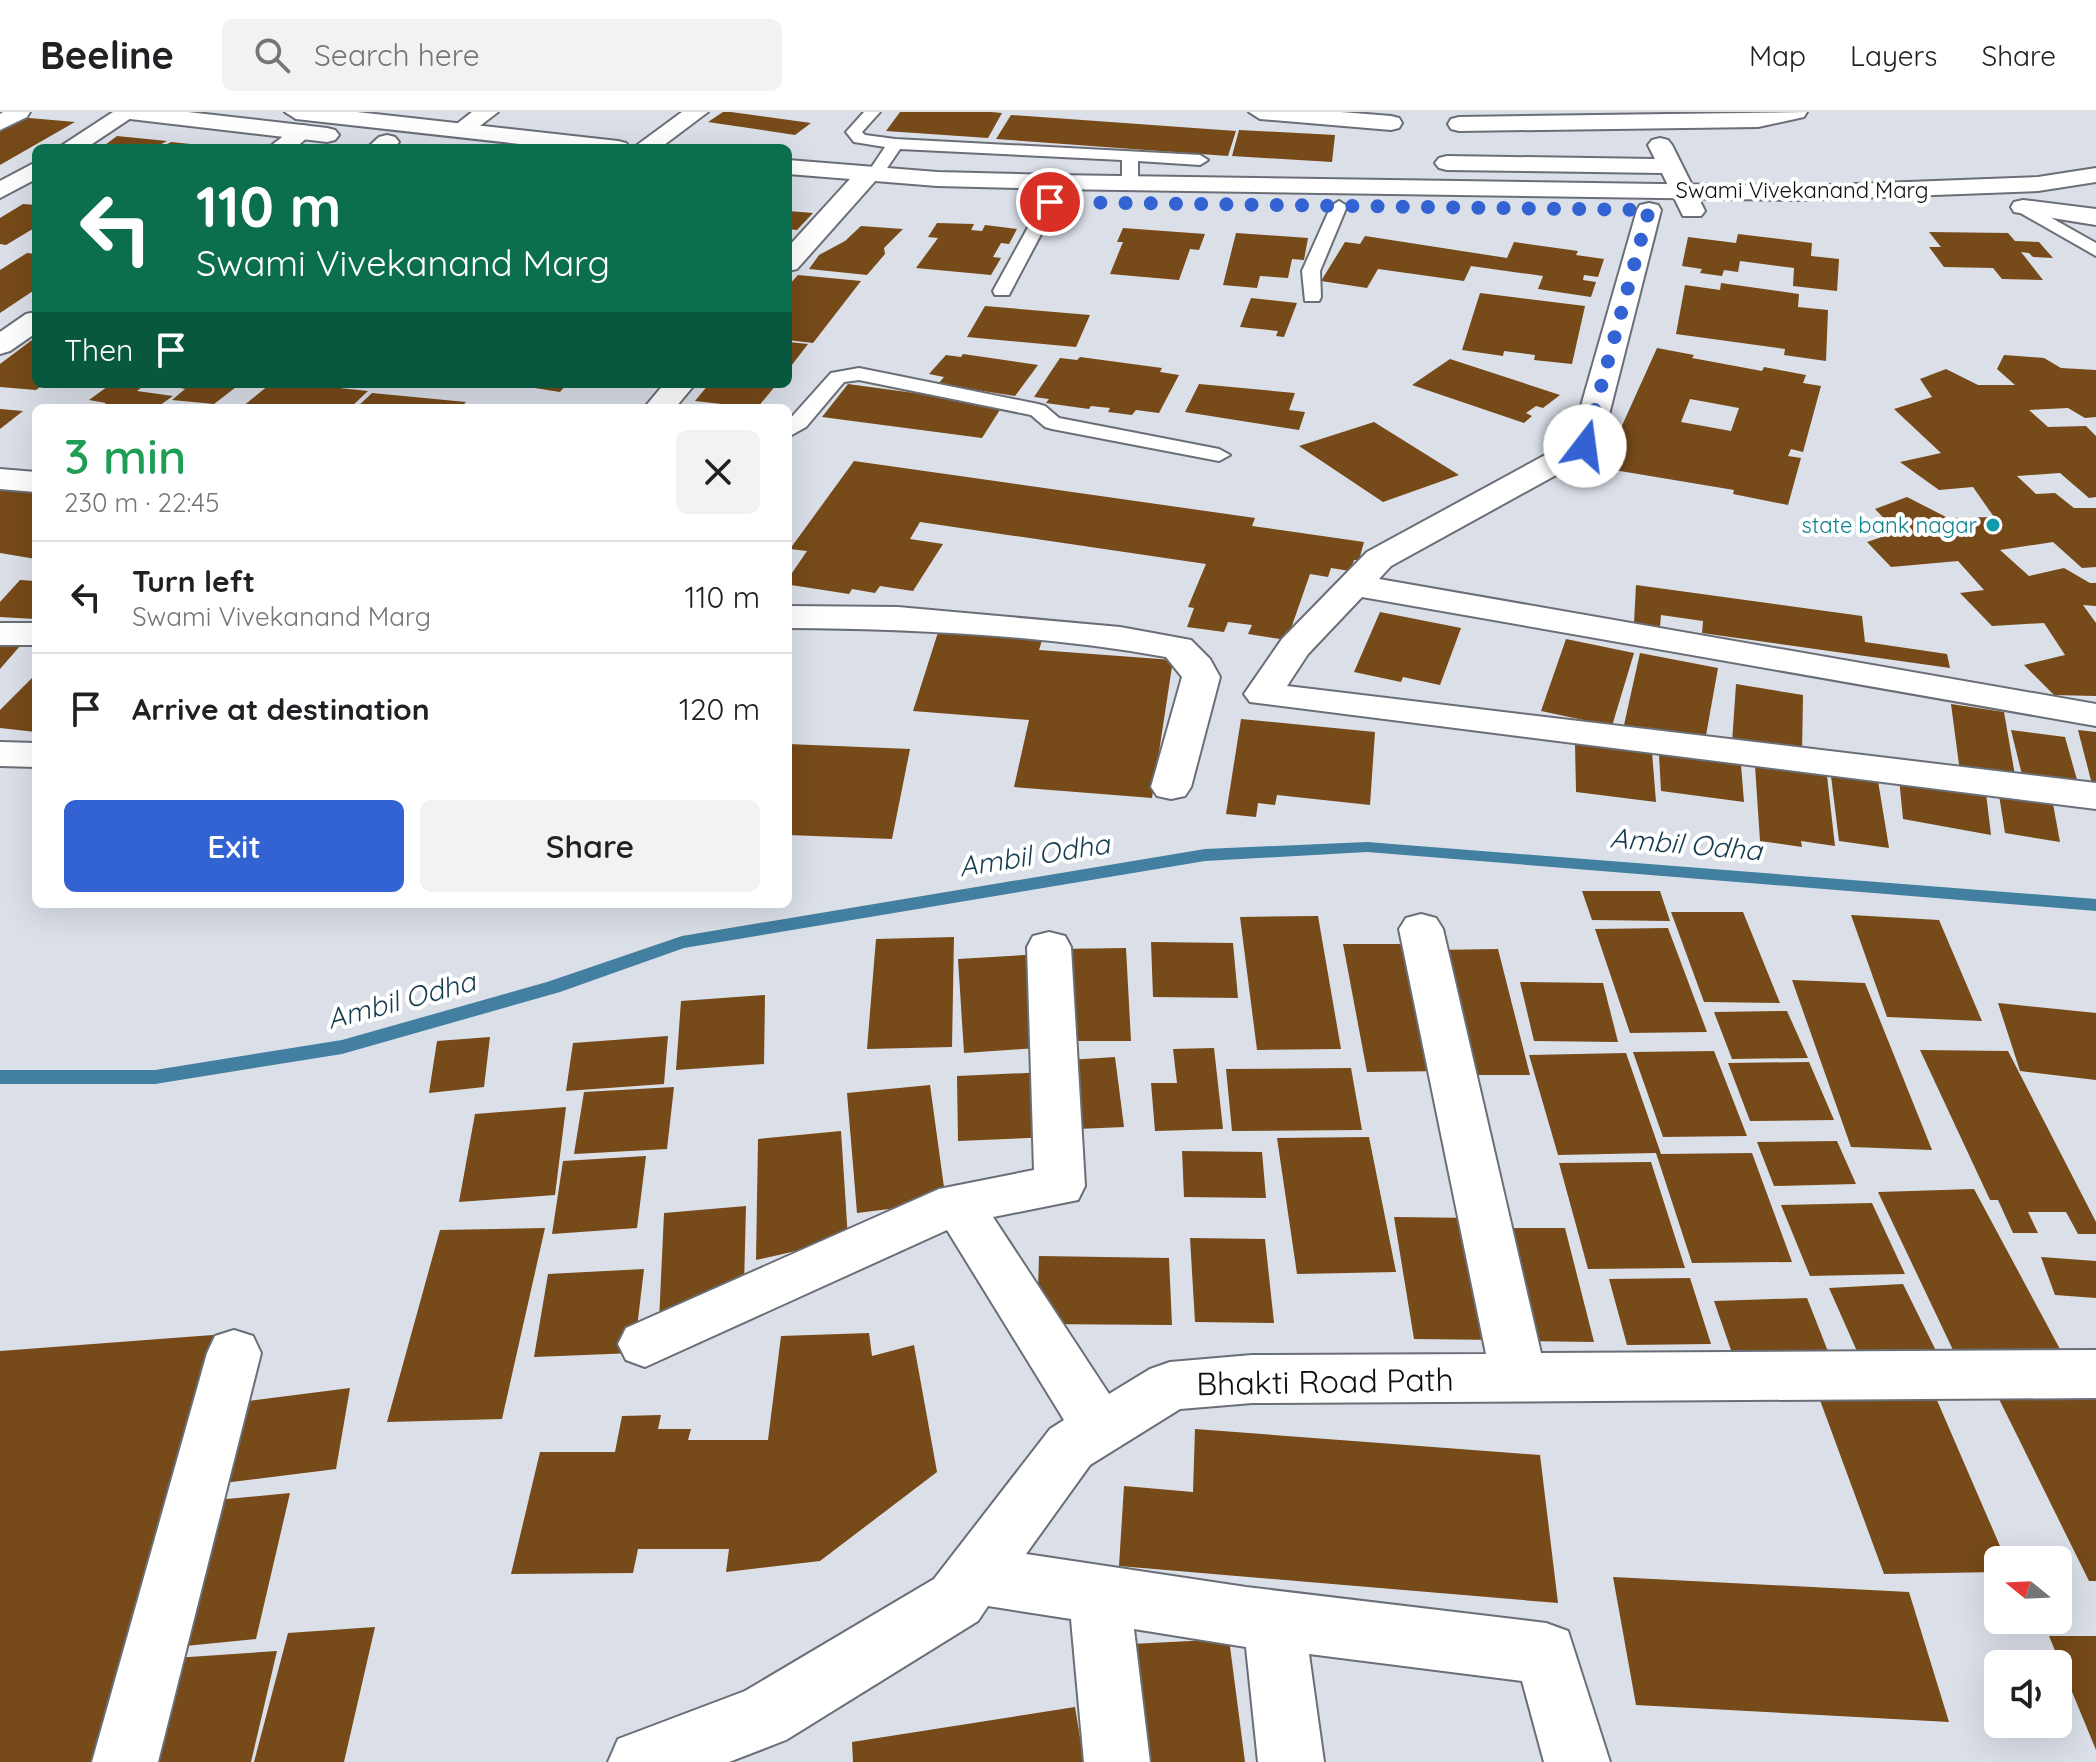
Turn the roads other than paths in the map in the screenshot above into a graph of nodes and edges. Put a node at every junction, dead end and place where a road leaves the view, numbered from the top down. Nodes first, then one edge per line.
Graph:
1 (19, 112) edge
2 (130, 112) edge
3 (487, 112) edge
4 (697, 112) edge
5 (872, 112) edge
6 (1260, 112) edge
7 (1796, 112) edge
8 (1648, 117) edge
9 (299, 122) edge
10 (0, 123) edge
11 (1391, 123) dead end
12 (1459, 124) dead end
13 (453, 139) edge
14 (77, 144) edge
15 (283, 144) edge
16 (379, 144) edge
17 (395, 144) edge
18 (545, 144) edge
19 (651, 144) edge
20 (895, 144) junction
21 (1130, 156) junction
22 (1200, 160) dead end
23 (1447, 163) dead end
24 (1670, 166) junction
25 (792, 168) edge
26 (32, 171) edge
27 (2096, 175) edge
28 (865, 180) junction
29 (1130, 183) junction
30 (792, 187) edge
31 (0, 191) edge
32 (2096, 197) edge
33 (1687, 201) junction
34 (1050, 202) junction
35 (1339, 206) junction
36 (2023, 207) junction
37 (1649, 210) junction
38 (2096, 217) edge
39 (2096, 251) edge
40 (792, 259) edge
41 (1002, 291) dead end
42 (1312, 297) dead end
43 (32, 323) edge
44 (0, 345) edge
45 (676, 388) edge
46 (662, 404) edge
47 (792, 428) edge
48 (1219, 455) dead end
49 (0, 479) edge
50 (32, 482) edge
51 (1354, 585) junction
52 (792, 617) edge
53 (0, 634) edge
54 (32, 634) edge
55 (2096, 715) edge
56 (0, 754) edge
57 (32, 755) edge
58 (1171, 787) dead end
59 (2096, 796) edge
60 (1421, 929) dead end
61 (1049, 947) dead end
62 (957, 1203) junction
63 (645, 1344) dead end
64 (234, 1353) dead end
65 (2096, 1374) edge
66 (1519, 1378) junction
67 (1100, 1428) junction
68 (974, 1575) junction
69 (1099, 1595) junction
70 (1274, 1621) junction
71 (125, 1762) edge
72 (641, 1762) edge
73 (1117, 1762) edge
74 (1291, 1762) edge
75 (1577, 1762) edge

1 - 10 street
2 - 9 street
2 - 14 street
3 - 13 street
4 - 19 street
5 - 20 lane
6 - 11 street
7 - 8 street
8 - 12 street
8 - 24 street
9 - 13 street
9 - 15 street
9 - 16 street
13 - 17 street
13 - 18 street
20 - 21 lane
20 - 28 lane
21 - 22 lane
21 - 29 lane
23 - 24 street
24 - 33 street
25 - 28 street, Swami Vivekanand Marg
26 - 31 street
27 - 33 street, Swami Vivekanand Marg
28 - 29 street, Swami Vivekanand Marg
28 - 30 street, Swami Vivekanand Marg
28 - 34 street, Swami Vivekanand Marg
28 - 40 street
29 - 33 street, Swami Vivekanand Marg
32 - 36 street, Swami Vivekanand Marg
33 - 36 street, Swami Vivekanand Marg
33 - 37 street, Swami Vivekanand Marg
34 - 35 street, Swami Vivekanand Marg
34 - 41 lane
35 - 37 street, Swami Vivekanand Marg
35 - 42 lane
36 - 38 street
36 - 39 lane
37 - 51 street
43 - 44 street
45 - 46 street
47 - 48 lane
49 - 50 street
51 - 55 street
51 - 59 street
52 - 58 street
53 - 54 street
56 - 57 street
60 - 66 street
61 - 62 street
62 - 63 street
62 - 67 street
64 - 71 street
65 - 66 street, Bhakti Road Path
66 - 67 street, Bhakti Road Path
67 - 68 street, Bhakti Road Path
68 - 69 street
68 - 72 street, Bhakti Road Path
69 - 70 street
69 - 73 street
70 - 74 street
70 - 75 street

